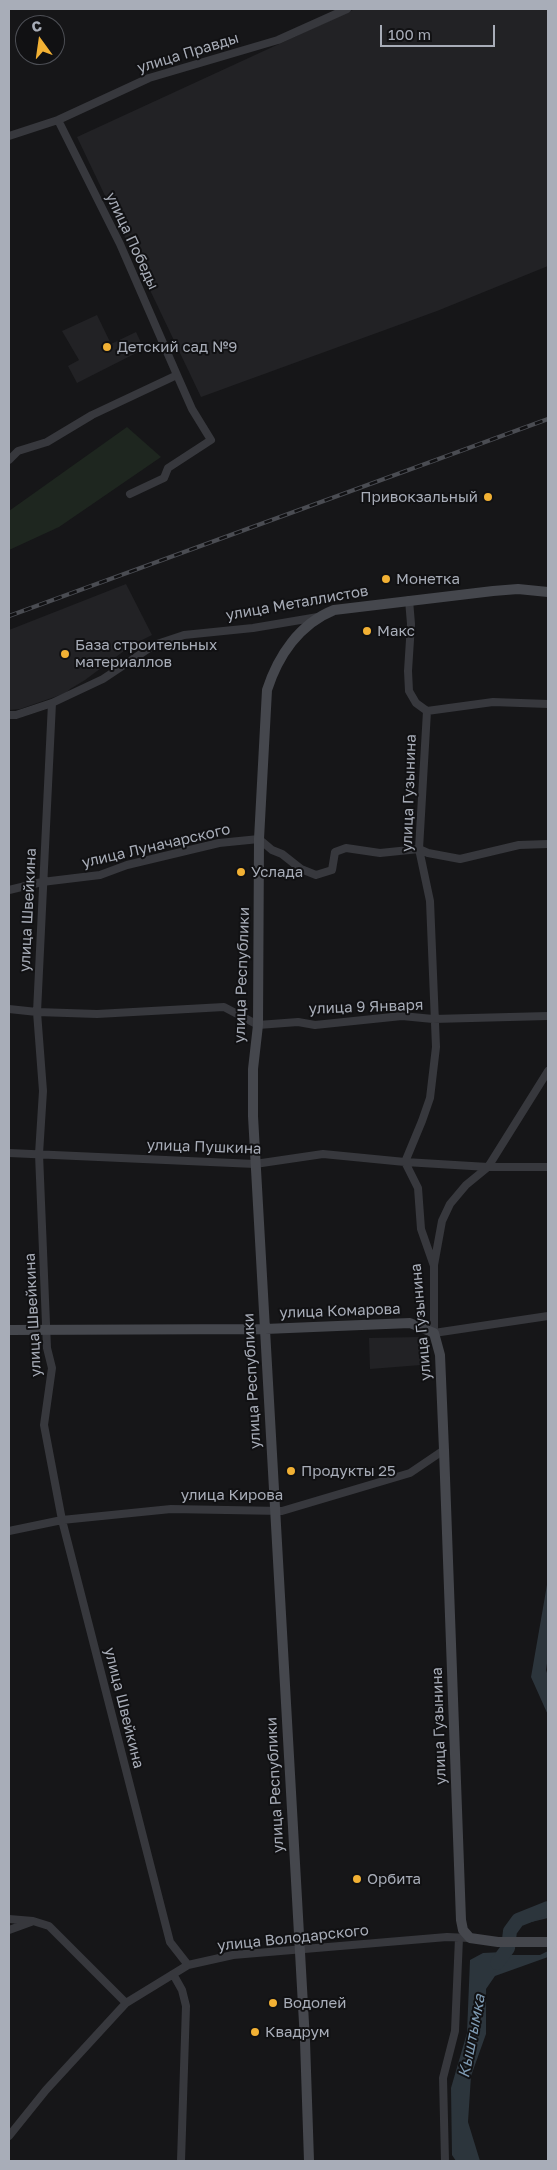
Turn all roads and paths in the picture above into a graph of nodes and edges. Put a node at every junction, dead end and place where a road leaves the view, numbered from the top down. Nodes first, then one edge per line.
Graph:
1 (347, 9) edge
2 (58, 120) junction
3 (9, 136) edge
4 (178, 375) junction
5 (9, 460) edge
6 (130, 494) dead end
7 (548, 592) edge
8 (409, 600) junction
9 (318, 617) junction
10 (52, 703) junction
11 (548, 704) edge
12 (427, 711) junction
13 (9, 715) edge
14 (259, 839) junction
15 (548, 844) edge
16 (419, 848) junction
17 (42, 882) junction
18 (9, 890) edge
19 (9, 1008) edge
20 (37, 1012) junction
21 (548, 1016) edge
22 (433, 1019) junction
23 (258, 1025) junction
24 (548, 1071) edge
25 (9, 1153) edge
26 (39, 1154) junction
27 (405, 1162) junction
28 (255, 1164) junction
29 (488, 1167) junction
30 (548, 1167) edge
31 (434, 1266) junction
32 (548, 1316) edge
33 (47, 1329) junction
34 (265, 1329) junction
35 (9, 1330) edge
36 (434, 1333) junction
37 (444, 1450) junction
38 (275, 1511) junction
39 (62, 1520) junction
40 (9, 1531) edge
41 (9, 1919) edge
42 (33, 1921) junction
43 (9, 1930) edge
44 (459, 1938) junction
45 (470, 1938) junction
46 (548, 1942) edge
47 (299, 1949) junction
48 (188, 1965) junction
49 (172, 1974) junction
50 (126, 2003) junction
51 (9, 2136) edge
52 (181, 2161) edge
53 (309, 2161) edge
54 (445, 2161) edge

1 - 2 street, улица Правды
2 - 3 street, улица Правды
2 - 4 street, улица Победы
4 - 5 street
4 - 6 street, улица Победы
7 - 8 main road, улица Металлистов
8 - 9 main road, улица Металлистов
8 - 12 street
9 - 10 street, улица Металлистов
9 - 14 main road, улица Республики
10 - 13 street, улица Металлистов
10 - 17 street, улица Швейкина
11 - 12 street
12 - 16 street, улица Гузынина
14 - 16 street
14 - 17 street, улица Луначарского
14 - 23 main road, улица Республики
15 - 16 street
16 - 22 street, улица Гузынина
17 - 18 street, улица Луначарского
17 - 20 street, улица Швейкина
19 - 20 street
20 - 23 street
20 - 26 street, улица Швейкина
21 - 22 street, улица 9 Января
22 - 23 street, улица 9 Января
22 - 27 street, улица Гузынина
23 - 28 main road, улица Республики
24 - 29 street
25 - 26 street, улица Пушкина
26 - 28 street, улица Пушкина
26 - 33 street, улица Швейкина
27 - 28 street, улица Пушкина
27 - 29 street, улица Пушкина
27 - 31 street, улица Гузынина
28 - 34 main road, улица Республики
29 - 30 street, улица Пушкина
29 - 31 street
31 - 36 street, улица Гузынина
32 - 36 street
33 - 34 main road, улица Комарова
33 - 35 main road, улица Комарова
33 - 39 street, улица Швейкина
34 - 36 main road, улица Комарова
34 - 38 main road, улица Республики
36 - 37 main road, улица Гузынина
37 - 38 street, улица Кирова
37 - 45 main road, улица Гузынина
38 - 39 street, улица Кирова
38 - 47 main road, улица Республики
39 - 40 street, улица Кирова
39 - 48 street, улица Швейкина
41 - 42 street
42 - 43 street
42 - 50 street
44 - 45 street, улица Володарского
44 - 47 street, улица Володарского
44 - 54 street
45 - 46 main road
47 - 48 street, улица Володарского
47 - 53 main road, улица Республики
48 - 49 street, улица Володарского
49 - 50 street, улица Володарского
49 - 52 street
50 - 51 street, улица Володарского

